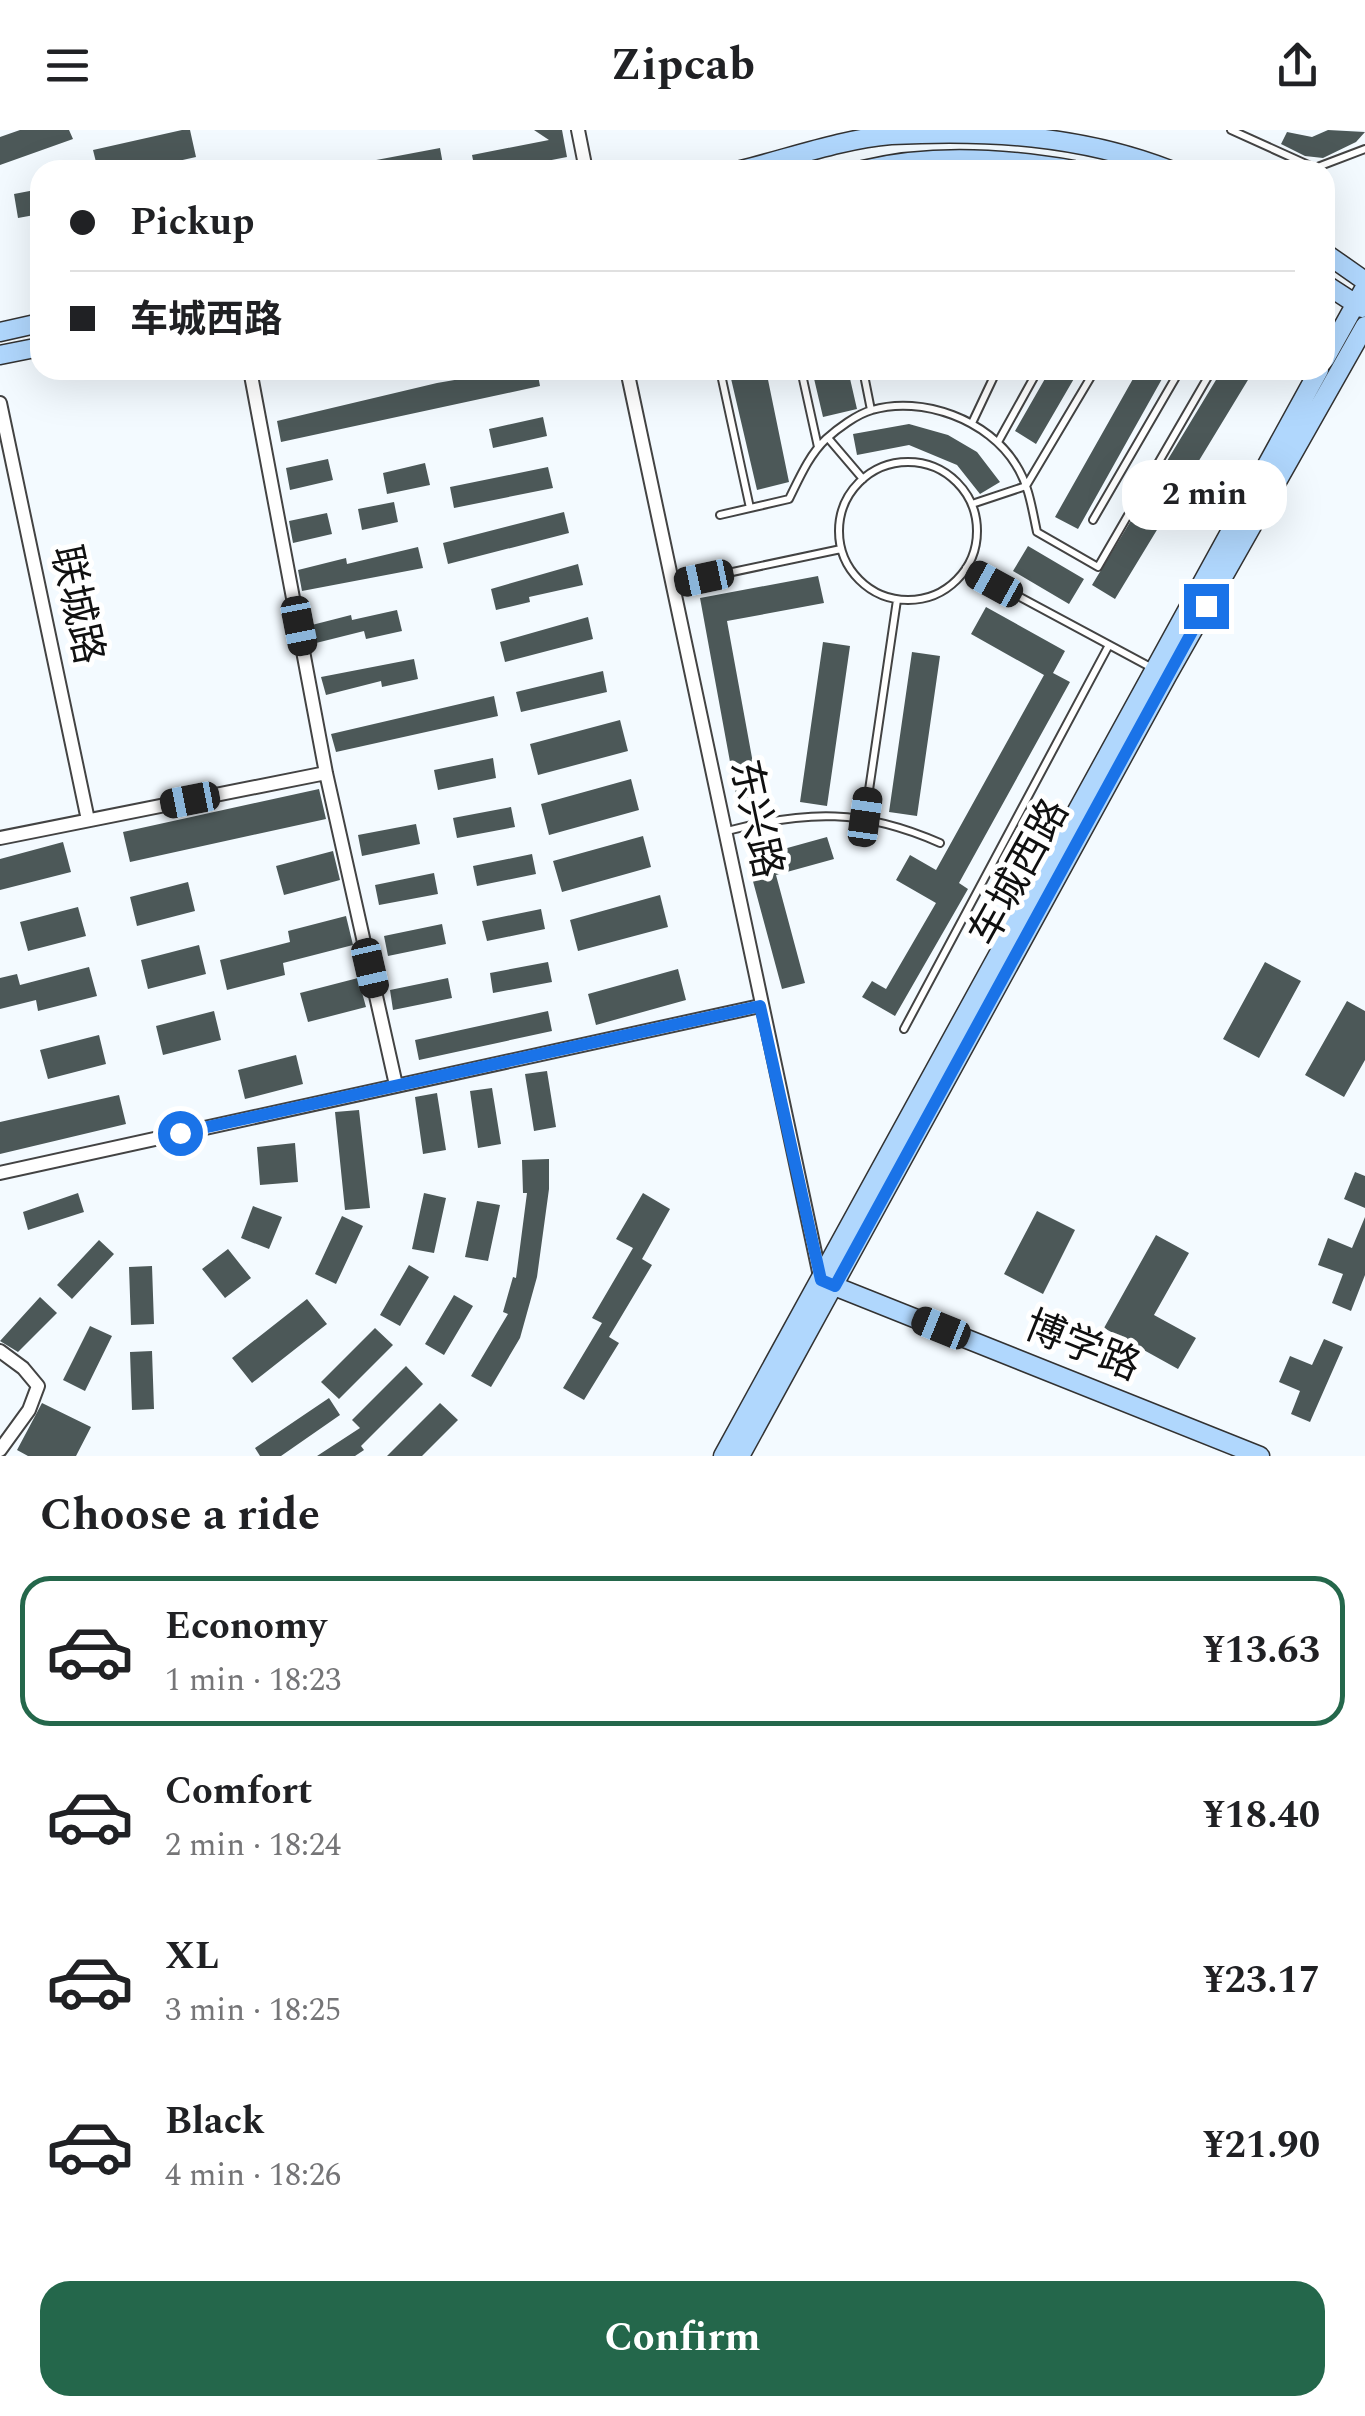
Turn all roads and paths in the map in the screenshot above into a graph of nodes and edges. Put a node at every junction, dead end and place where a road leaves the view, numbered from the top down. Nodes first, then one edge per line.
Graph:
1 (578, 130) edge
2 (1231, 130) edge
3 (979, 131) edge
4 (1365, 149) edge
5 (991, 159) junction
6 (584, 160) edge
7 (784, 160) edge
8 (959, 160) edge
9 (999, 160) edge
10 (1143, 160) edge
11 (1297, 160) edge
12 (1335, 160) edge
13 (1335, 260) edge
14 (1365, 284) edge
15 (1335, 291) edge
16 (1360, 307) edge
17 (30, 325) edge
18 (1365, 326) edge
19 (0, 332) edge
20 (1335, 344) edge
21 (30, 349) edge
22 (0, 355) edge
23 (1335, 377) edge
24 (252, 380) edge
25 (629, 380) edge
26 (722, 380) edge
27 (802, 380) edge
28 (865, 380) edge
29 (992, 380) edge
30 (1032, 380) edge
31 (1089, 380) edge
32 (1174, 380) edge
33 (1206, 380) edge
34 (1314, 380) edge
35 (1333, 380) edge
36 (0, 404) edge
37 (871, 410) junction
38 (972, 423) junction
39 (828, 438) junction
40 (998, 442) junction
41 (818, 448) junction
42 (863, 478) junction
43 (1026, 486) junction
44 (972, 504) junction
45 (750, 508) junction
46 (720, 515) dead end
47 (1093, 520) dead end
48 (841, 549) junction
49 (966, 568) junction
50 (670, 585) junction
51 (897, 600) junction
52 (1108, 645) junction
53 (1160, 672) junction
54 (326, 773) junction
55 (865, 817) junction
56 (88, 820) junction
57 (726, 832) junction
58 (0, 838) edge
59 (940, 844) dead end
60 (760, 1006) junction
61 (904, 1029) dead end
62 (396, 1085) junction
63 (0, 1172) edge
64 (828, 1283) junction
65 (0, 1351) edge
66 (0, 1450) edge
67 (722, 1456) edge
68 (740, 1456) edge
69 (1260, 1456) edge

1 - 6 street
2 - 11 lane
3 - 5 lane
3 - 7 main road
3 - 10 main road
4 - 12 lane
5 - 8 main road
5 - 9 main road
13 - 14 main road
14 - 16 main road
15 - 16 main road
16 - 20 main road
17 - 19 main road
18 - 23 main road, 车城西路
21 - 22 main road
24 - 54 street
25 - 50 street, 东兴路
26 - 45 lane
27 - 41 lane
28 - 37 lane
29 - 38 lane
30 - 40 lane
31 - 43 lane
32 - 47 lane
33 - 43 lane
34 - 53 main road, 车城西路
35 - 53 main road, 车城西路
36 - 56 street, 联城路
37 - 38 lane
37 - 39 lane
38 - 40 lane
39 - 41 lane
39 - 42 lane
40 - 43 lane
41 - 45 lane
42 - 44 lane
42 - 48 lane
43 - 44 lane
44 - 49 lane
45 - 46 lane
48 - 50 lane
48 - 51 lane
49 - 51 lane
49 - 52 lane
50 - 57 street, 东兴路
51 - 55 lane
52 - 53 lane
52 - 61 lane
53 - 64 main road, 车城西路
54 - 56 street
54 - 62 street
55 - 57 lane
55 - 59 lane
56 - 58 street
57 - 60 street, 东兴路
60 - 62 street
60 - 64 street, 东兴路
62 - 63 street
64 - 67 main road, 车城西路
64 - 68 main road, 车城西路
64 - 69 main road, 博学路
65 - 66 street

